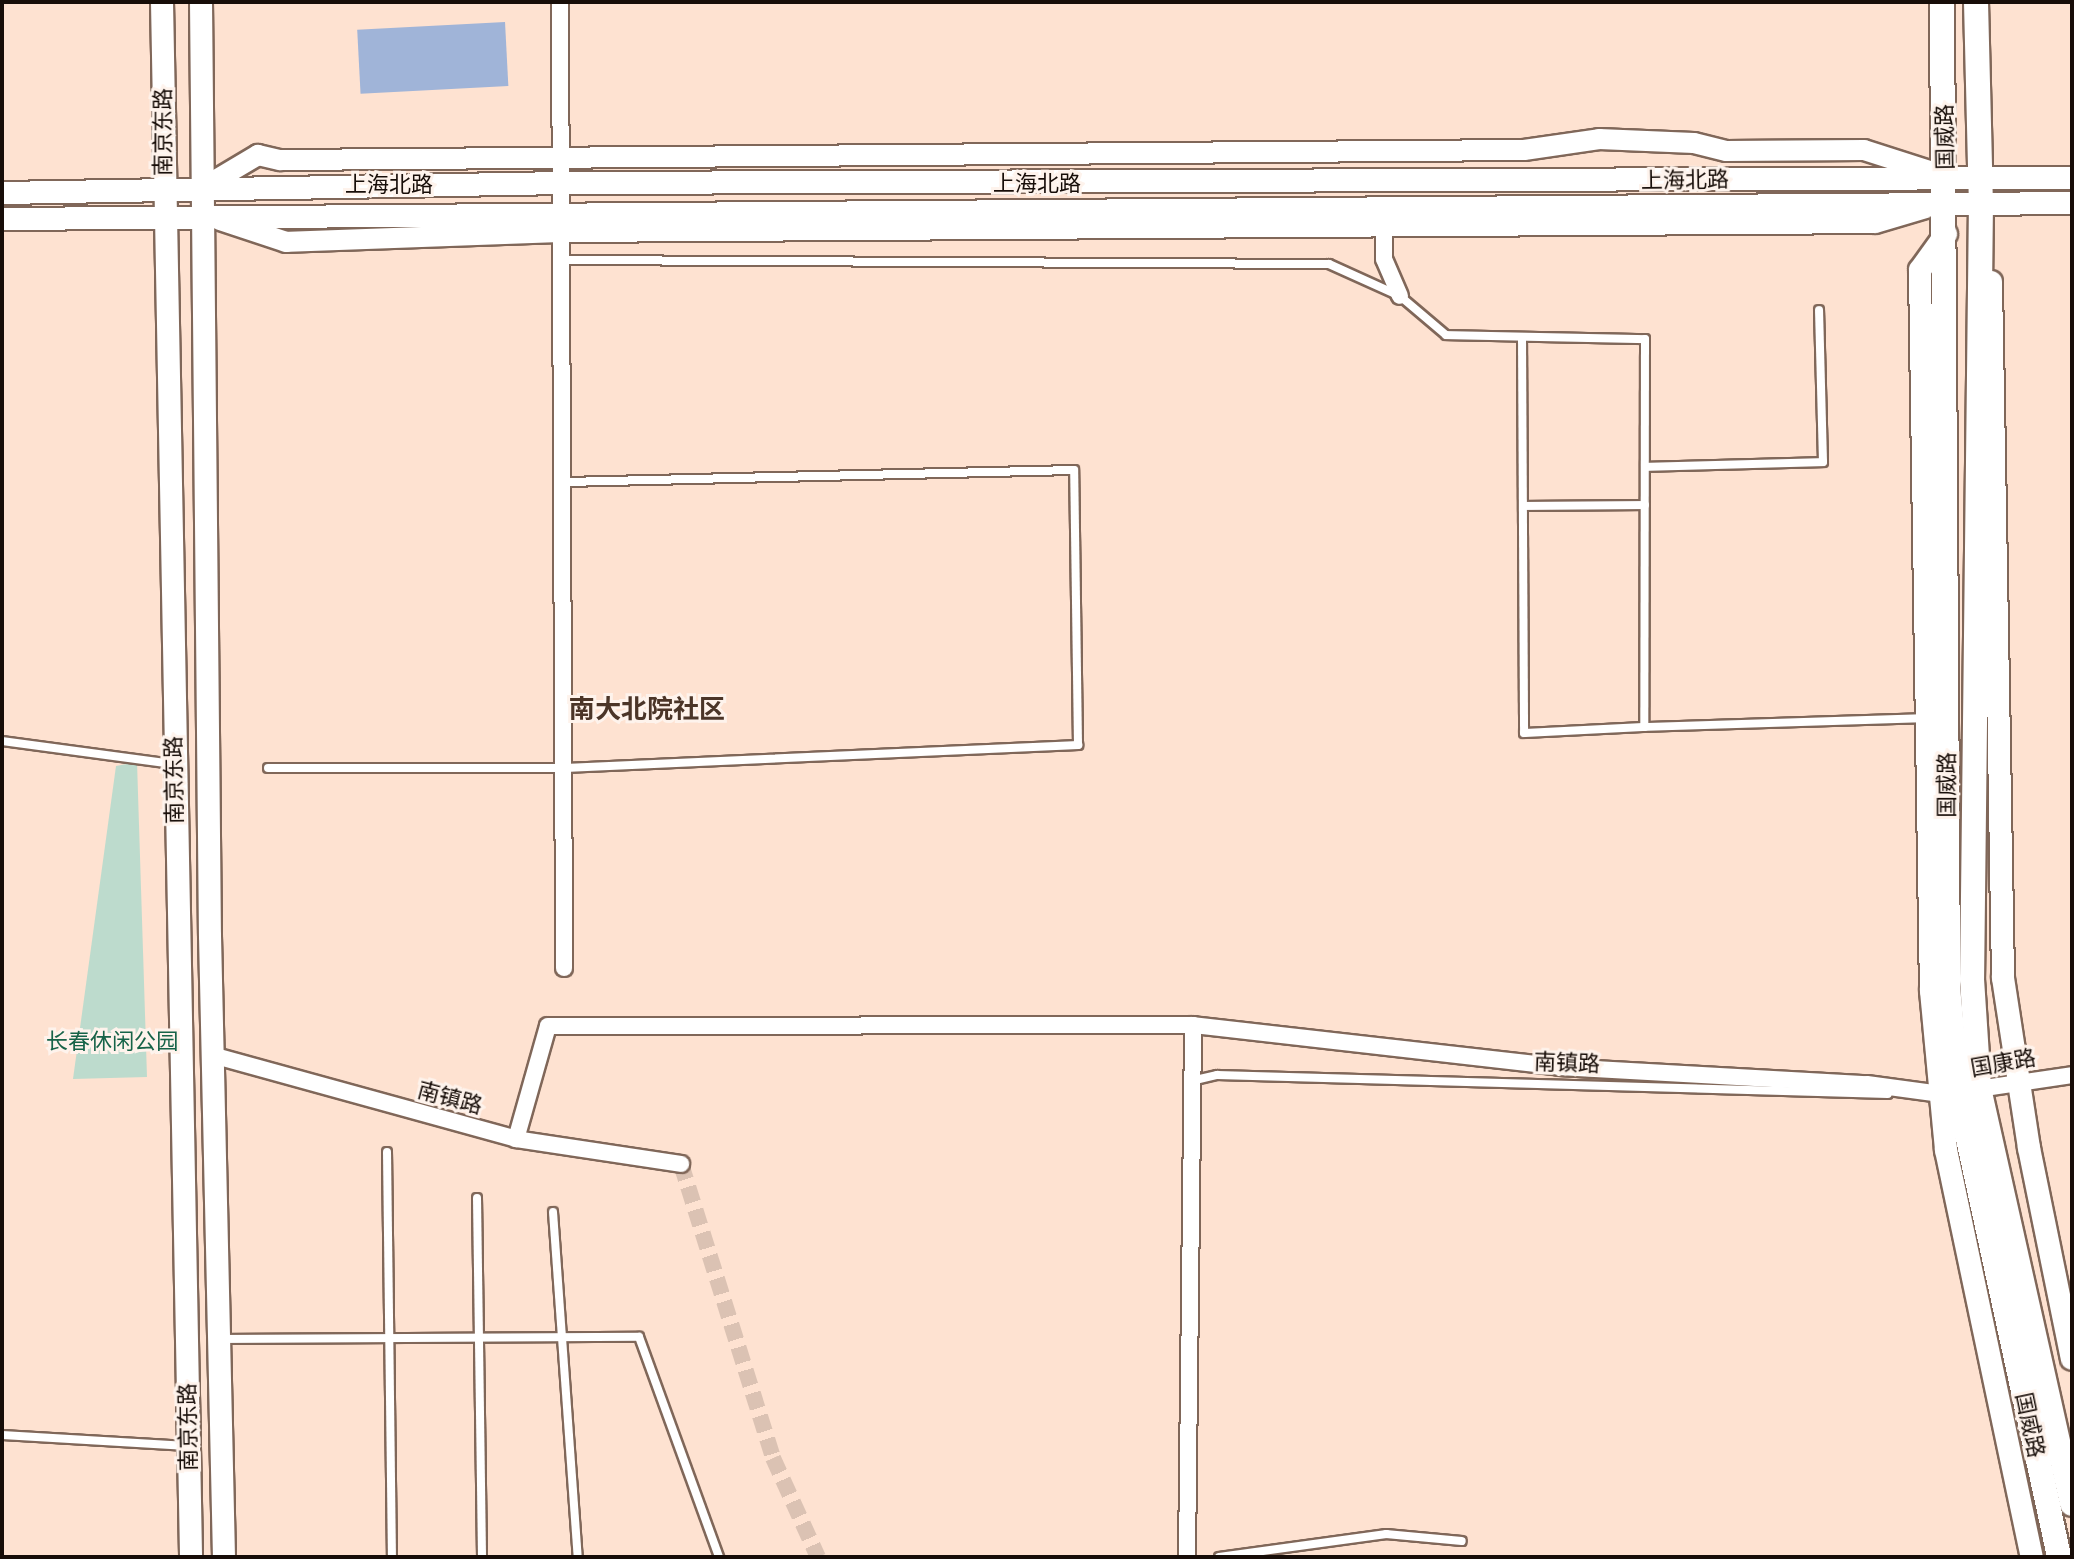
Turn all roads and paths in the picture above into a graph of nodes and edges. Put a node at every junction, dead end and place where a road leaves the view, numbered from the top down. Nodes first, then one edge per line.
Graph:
1 (162, 2) edge
2 (201, 2) edge
3 (560, 2) edge
4 (1942, 2) edge
5 (1976, 2) edge
6 (563, 156) junction
7 (1946, 176) junction
8 (1981, 176) junction
9 (2072, 178) edge
10 (564, 183) junction
11 (204, 187) junction
12 (164, 188) junction
13 (2, 193) edge
14 (1946, 202) junction
15 (1981, 202) junction
16 (2072, 203) edge
17 (205, 215) junction
18 (164, 216) junction
19 (1384, 216) junction
20 (2, 219) edge
21 (564, 222) junction
22 (1981, 235) junction
23 (564, 260) junction
24 (1400, 296) junction
25 (1819, 310) dead end
26 (1522, 337) junction
27 (1645, 467) junction
28 (566, 482) junction
29 (1645, 505) junction
30 (1523, 506) junction
31 (1937, 717) junction
32 (1644, 727) junction
33 (2, 741) edge
34 (173, 764) junction
35 (268, 768) dead end
36 (565, 768) junction
37 (564, 968) dead end
38 (1193, 1025) junction
39 (212, 1055) junction
40 (2072, 1075) edge
41 (1191, 1081) junction
42 (2019, 1082) junction
43 (1959, 1092) junction
44 (516, 1139) junction
45 (387, 1152) dead end
46 (681, 1164) dead end
47 (477, 1198) dead end
48 (553, 1212) dead end
49 (385, 1337) junction
50 (481, 1338) junction
51 (562, 1338) junction
52 (219, 1339) junction
53 (2072, 1359) edge
54 (2, 1435) edge
55 (189, 1446) junction
56 (2072, 1504) edge
57 (1462, 1541) dead end
58 (191, 1557) edge
59 (224, 1557) edge
60 (392, 1557) edge
61 (482, 1557) edge
62 (578, 1557) edge
63 (719, 1557) edge
64 (1187, 1557) edge
65 (1219, 1557) edge
66 (2032, 1557) edge
67 (2059, 1557) edge

1 - 12 main road, 南京东路
2 - 11 main road, 南京东路
3 - 6 street
4 - 7 main road, 国威路
5 - 8 main road, 国威路
6 - 7 street
6 - 10 street
6 - 11 street
7 - 8 main road, 上海北路
7 - 10 main road, 上海北路
7 - 14 main road, 国威路
8 - 9 main road, 上海北路
8 - 15 main road, 国威路
10 - 11 main road, 上海北路
10 - 21 street
11 - 12 main road, 上海北路
11 - 17 main road, 南京东路
12 - 13 main road, 上海北路
12 - 18 main road, 南京东路
14 - 15 main road, 上海北路
14 - 19 main road, 上海北路
14 - 31 main road, 国威路
15 - 16 main road, 上海北路
15 - 22 main road, 国威路
17 - 18 main road, 上海北路
17 - 21 main road, 上海北路
17 - 39 main road, 南京东路
18 - 20 main road, 上海北路
18 - 34 main road, 南京东路
19 - 21 main road, 上海北路
19 - 24 street
21 - 23 street
22 - 42 main road
22 - 43 main road, 国威路
23 - 24 lane
23 - 28 street
24 - 26 lane
25 - 27 lane
26 - 27 lane
26 - 30 lane
27 - 29 lane
28 - 36 street
28 - 36 lane
29 - 30 lane
29 - 32 lane
30 - 32 lane
31 - 32 lane
31 - 43 main road, 国威路
33 - 34 lane
34 - 55 main road, 南京东路
35 - 36 lane
36 - 37 street
38 - 41 street
38 - 43 street, 国康路
38 - 44 street, 国康路
39 - 44 street, 南镇路
39 - 52 main road, 南京东路
40 - 42 street, 国康路
41 - 43 lane, 南镇路
41 - 64 street
42 - 43 street, 国康路
42 - 53 main road
43 - 56 main road, 国威路
43 - 66 main road
43 - 67 main road, 国威路
44 - 46 street, 南镇路
45 - 49 lane
47 - 50 lane
48 - 51 lane
49 - 50 lane
49 - 52 lane
49 - 60 lane
50 - 51 lane
50 - 61 lane
51 - 62 lane
51 - 63 lane
52 - 59 main road, 南京东路
54 - 55 lane
55 - 58 main road, 南京东路
57 - 65 lane

